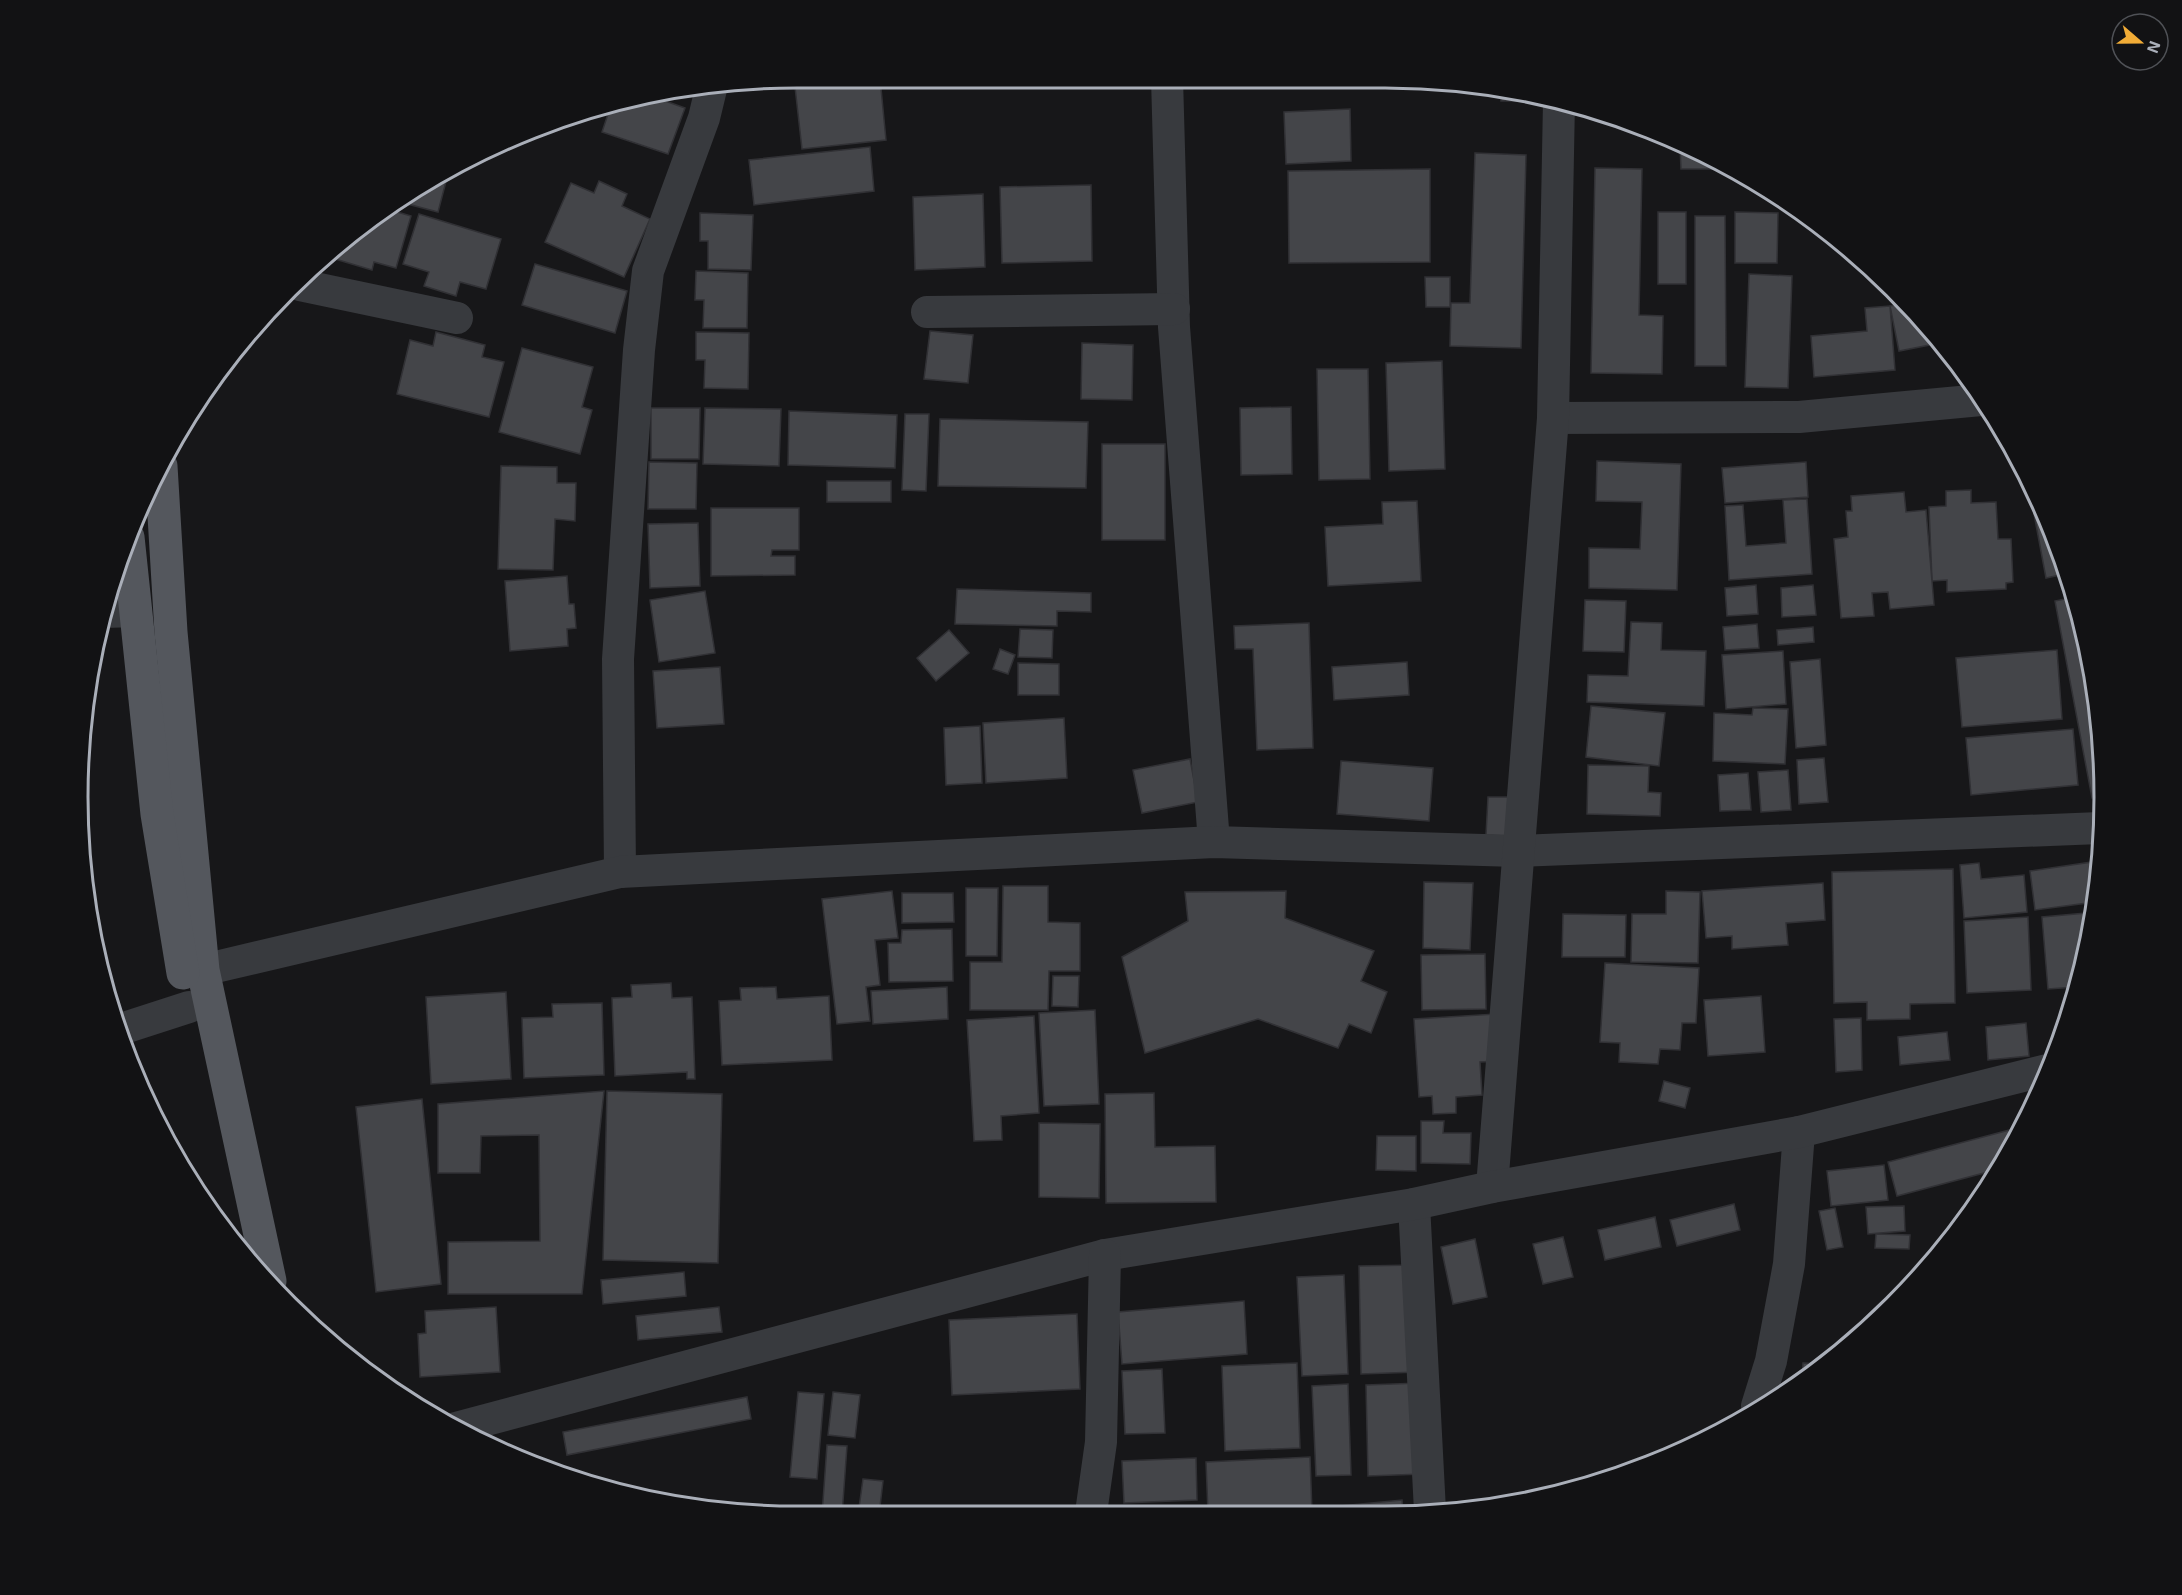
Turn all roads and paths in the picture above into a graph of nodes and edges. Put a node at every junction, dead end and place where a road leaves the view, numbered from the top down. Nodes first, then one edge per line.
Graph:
1 (1167, 88) edge
2 (710, 94) edge
3 (1559, 111) edge
4 (306, 286) edge
5 (1174, 309) junction
6 (927, 312) dead end
7 (457, 318) dead end
8 (1972, 401) edge
9 (1553, 418) junction
10 (162, 484) edge
11 (124, 578) edge
12 (120, 612) edge
13 (2093, 828) edge
14 (1214, 842) junction
15 (1517, 850) junction
16 (620, 872) junction
17 (203, 970) junction
18 (189, 1007) junction
19 (127, 1027) edge
20 (2039, 1072) edge
21 (1799, 1132) junction
22 (1492, 1187) junction
23 (1414, 1204) junction
24 (237, 1231) edge
25 (1105, 1255) junction
26 (267, 1269) edge
27 (1759, 1399) edge
28 (468, 1425) edge
29 (1430, 1505) edge
30 (1092, 1506) edge

1 - 5 street
2 - 16 street
3 - 9 street
4 - 7 street
5 - 6 street
5 - 14 street
8 - 9 street
9 - 15 street
10 - 17 main road
11 - 12 main road
12 - 18 main road
13 - 15 street
14 - 15 street
14 - 16 street
15 - 22 street
16 - 17 street
17 - 26 main road
18 - 19 street
18 - 24 main road
20 - 21 street
21 - 22 street
21 - 27 street
22 - 23 street
23 - 25 street
23 - 29 street
25 - 28 street
25 - 30 street

